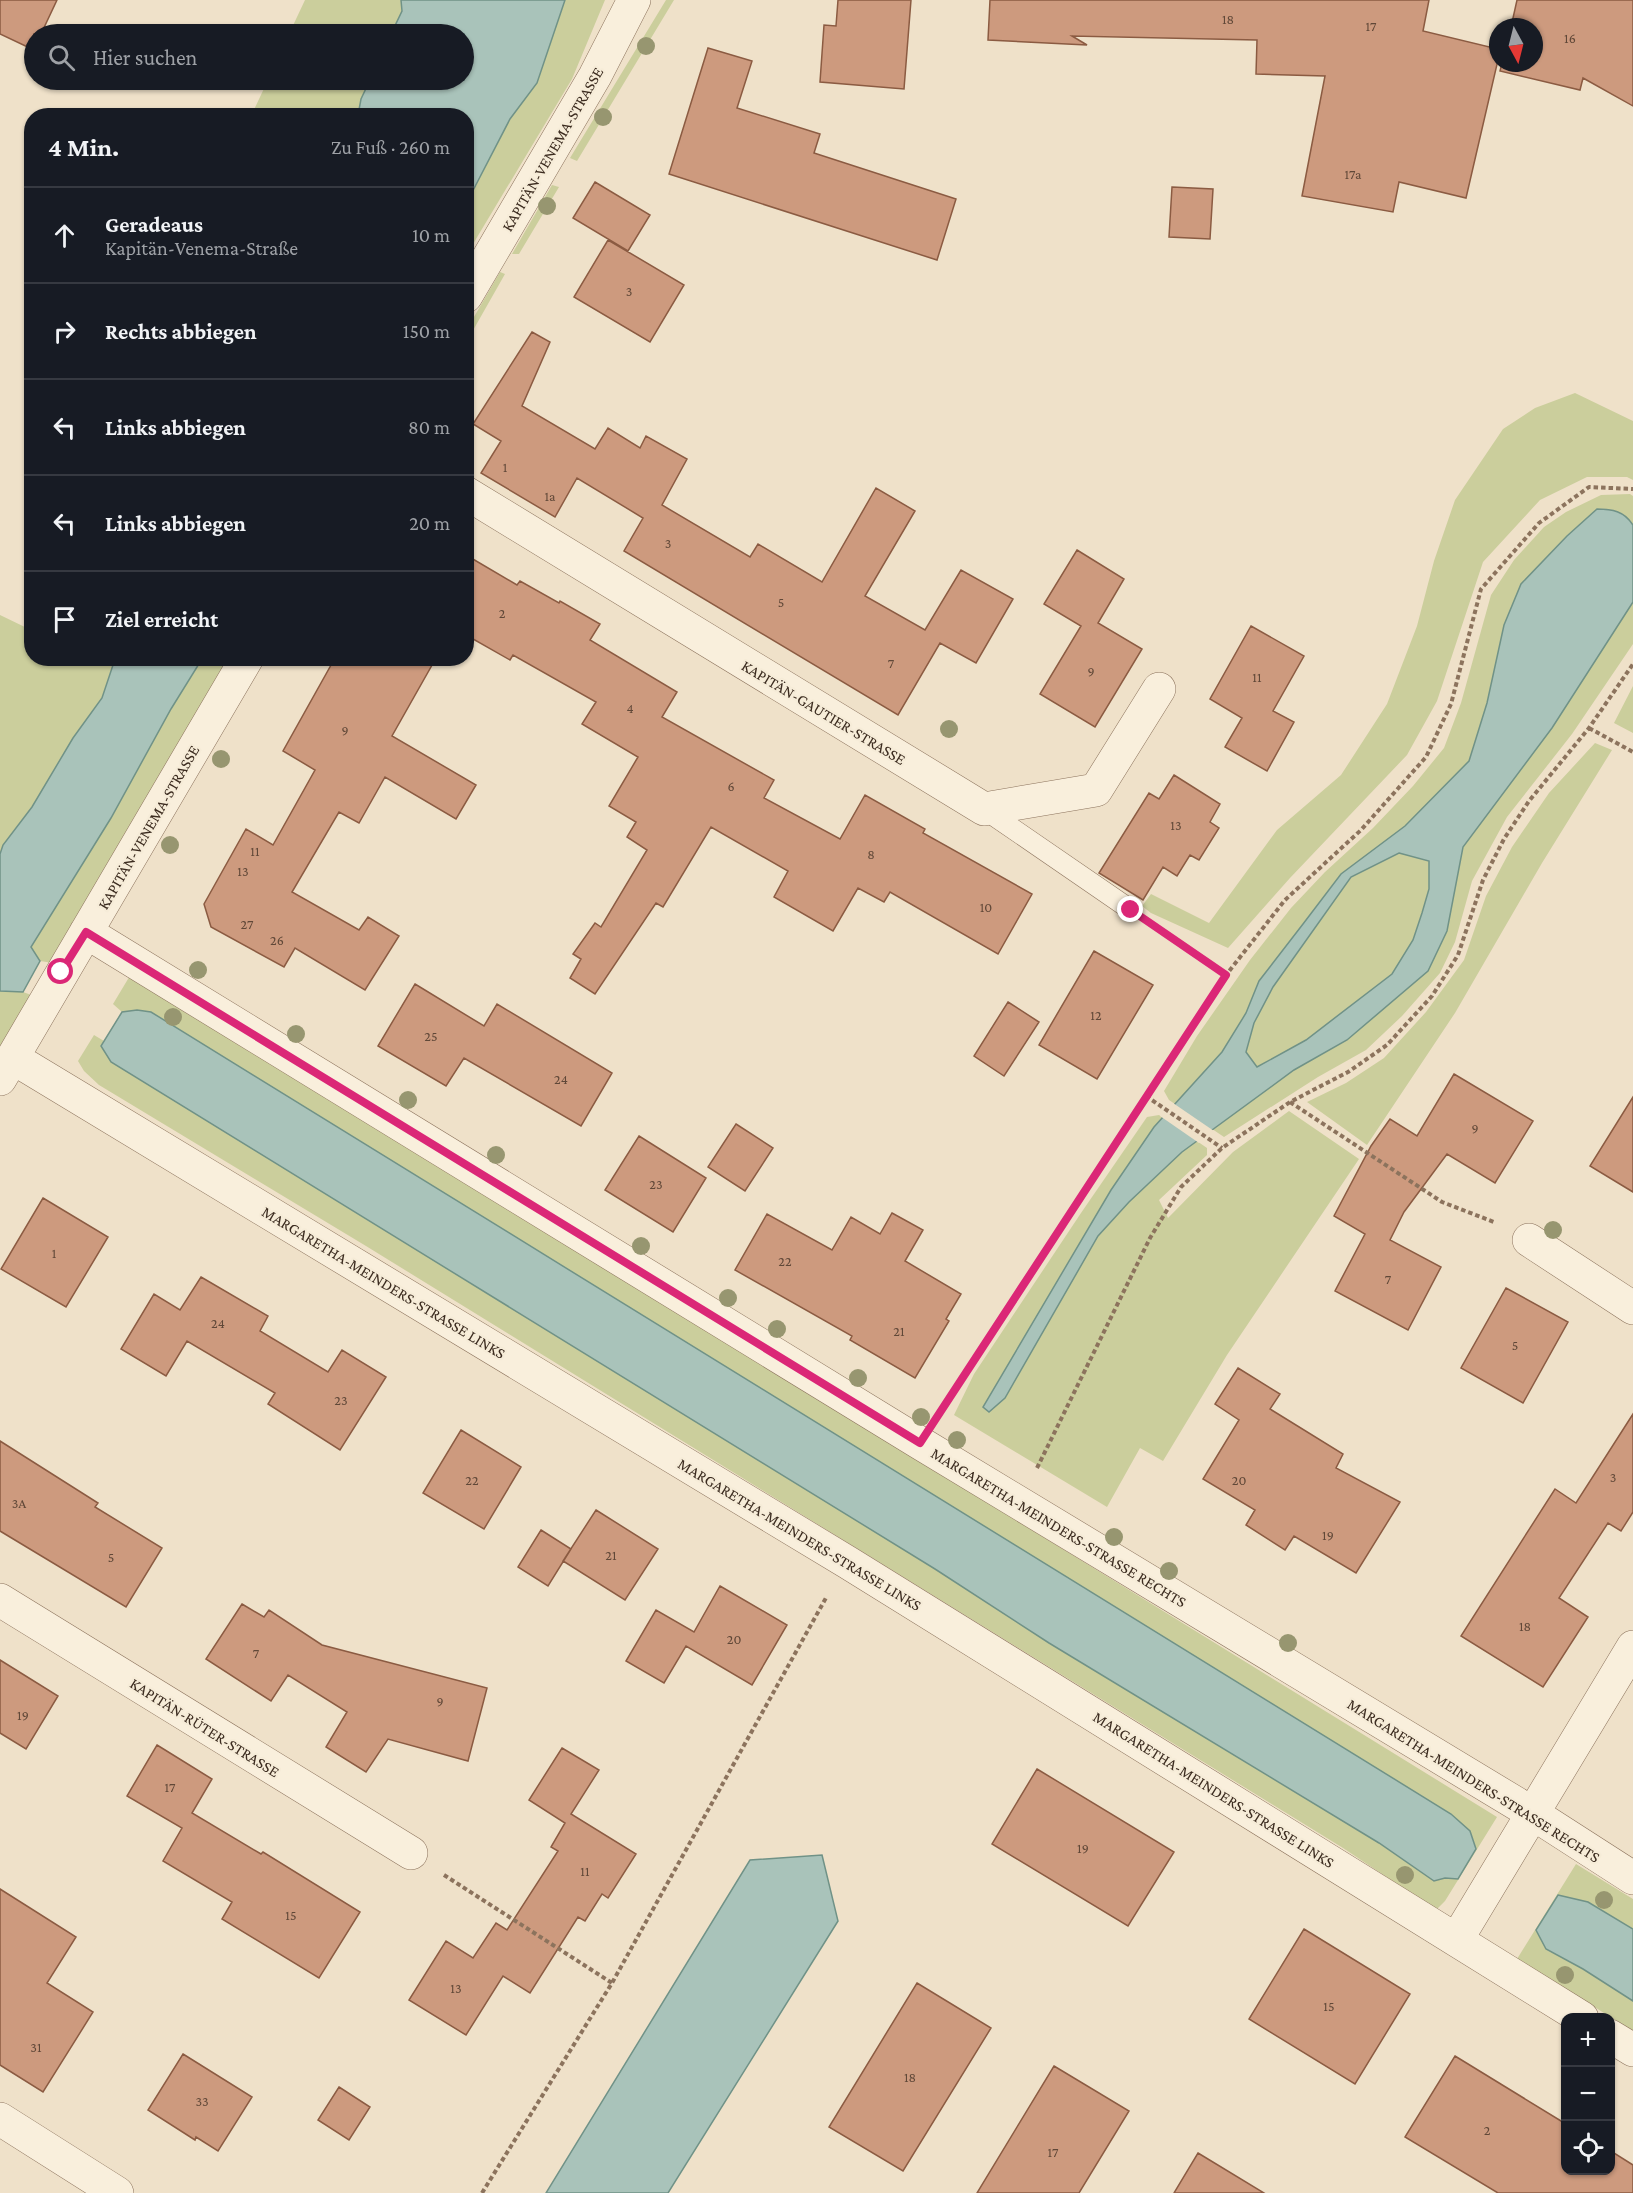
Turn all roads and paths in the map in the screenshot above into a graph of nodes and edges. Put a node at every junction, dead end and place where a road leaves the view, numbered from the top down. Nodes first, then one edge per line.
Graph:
1 (634, 0) edge
2 (474, 282) edge
3 (1633, 489) edge
4 (474, 498) edge
5 (1633, 663) edge
6 (242, 666) edge
7 (1159, 690) dead end
8 (1589, 728) junction
9 (1633, 752) edge
10 (984, 809) junction
11 (1131, 910) joint
12 (86, 932) junction
13 (1226, 975) junction
14 (7, 1069) edge
15 (1146, 1096) junction
16 (1290, 1102) junction
17 (1222, 1148) junction
18 (1529, 1240) joint
19 (1633, 1308) edge
20 (920, 1443) junction
21 (1017, 1501) junction
22 (847, 1562) junction
23 (0, 1600) edge
24 (1633, 1647) edge
25 (1532, 1813) junction
26 (411, 1853) joint
27 (1633, 1878) edge
28 (1457, 1939) junction
29 (612, 1983) junction
30 (1574, 2013) edge
31 (1615, 2039) edge
32 (1633, 2050) edge
33 (0, 2119) edge
34 (117, 2193) edge
35 (482, 2193) edge

1 - 2 street, KAPITÄN-VENEMA-STRASSE
3 - 13 path
4 - 10 street, KAPITÄN-GAUTIER-STRASSE
5 - 8 path
6 - 12 street, KAPITÄN-VENEMA-STRASSE
7 - 10 street
8 - 9 path
8 - 16 path
10 - 11 lane
11 - 13 path
12 - 14 street, KAPITÄN-VENEMA-STRASSE
12 - 20 street, MARGARETHA-MEINDERS-STRASSE RECHTS
13 - 15 path
14 - 22 street, MARGARETHA-MEINDERS-STRASSE LINKS
15 - 17 path
15 - 20 path
16 - 17 path
16 - 18 path
17 - 21 path
18 - 19 street
20 - 21 street, MARGARETHA-MEINDERS-STRASSE RECHTS
21 - 25 street, MARGARETHA-MEINDERS-STRASSE RECHTS
22 - 28 street, MARGARETHA-MEINDERS-STRASSE LINKS
22 - 29 path
23 - 26 street, KAPITÄN-RÜTER-STRASSE
24 - 25 street
25 - 27 street, MARGARETHA-MEINDERS-STRASSE RECHTS
25 - 28 street
26 - 29 path
28 - 30 street, MARGARETHA-MEINDERS-STRASSE LINKS
29 - 35 path
31 - 32 street
33 - 34 street

